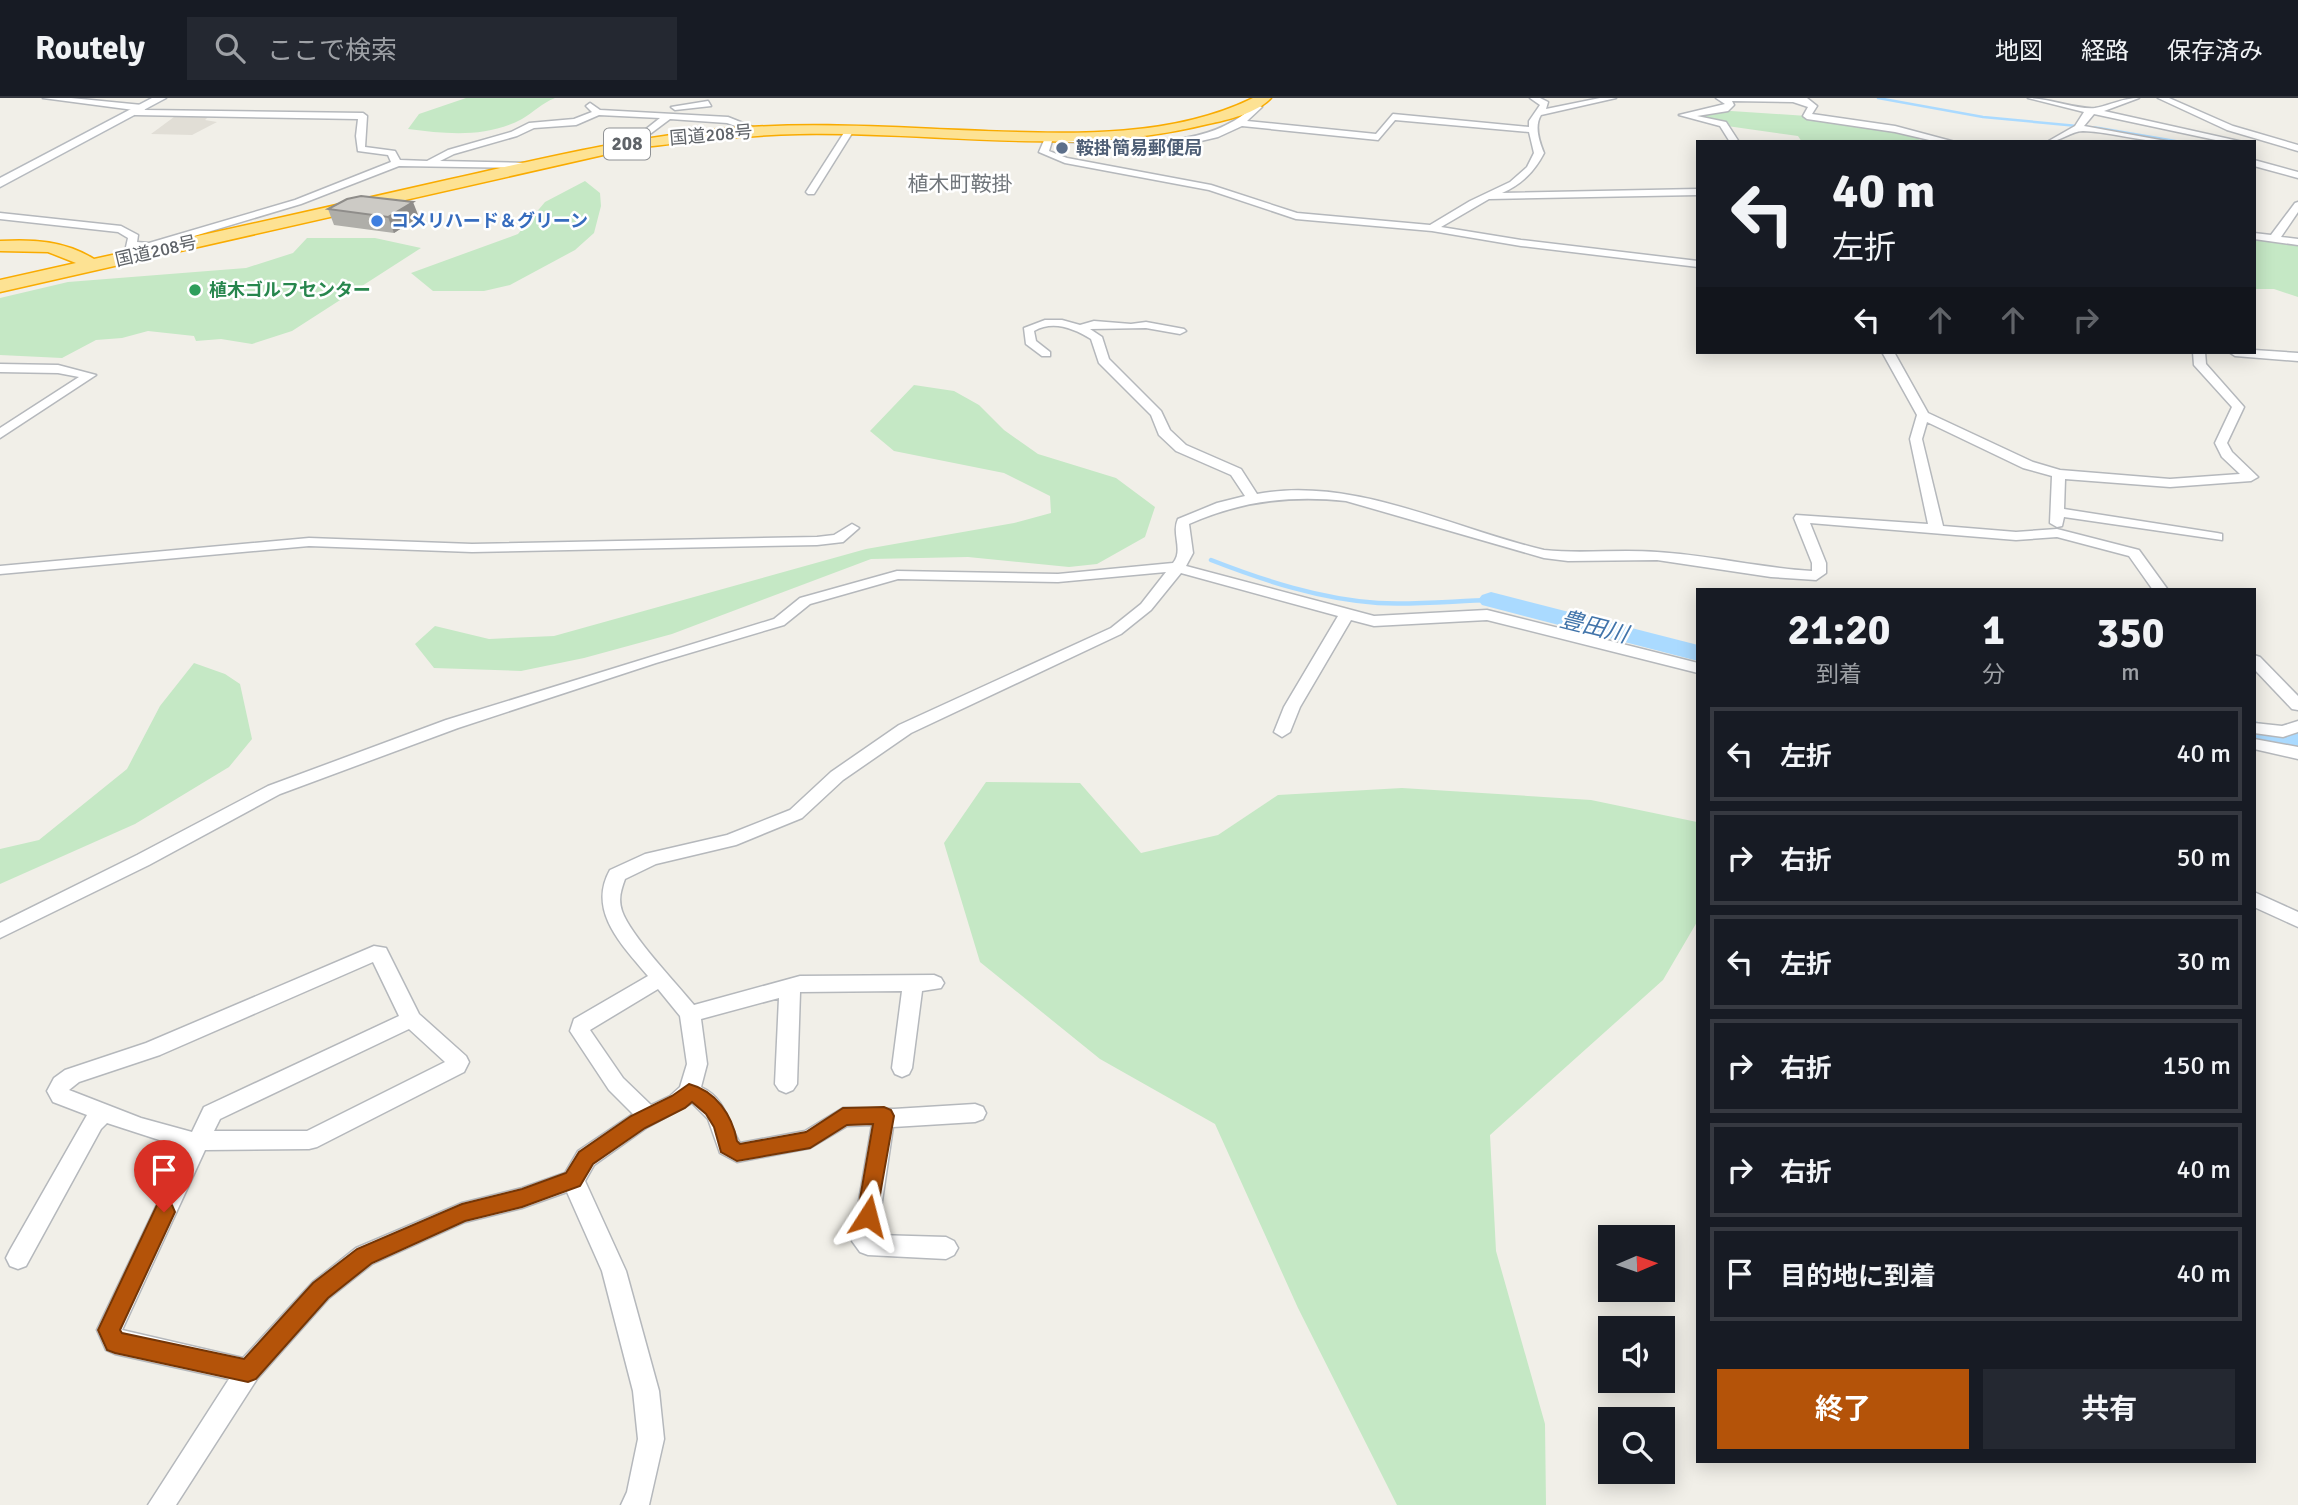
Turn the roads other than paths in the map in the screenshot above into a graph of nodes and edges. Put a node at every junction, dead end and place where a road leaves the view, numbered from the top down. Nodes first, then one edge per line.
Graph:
1 (47, 98) edge
2 (160, 98) edge
3 (1534, 98) edge
4 (1612, 98) edge
5 (2032, 98) edge
6 (2135, 98) edge
7 (2162, 98) edge
8 (1724, 99) edge
9 (1257, 102) edge
10 (708, 104) dead end
11 (138, 110) junction
12 (670, 110) junction
13 (2096, 110) junction
14 (1540, 113) junction
15 (1242, 123) junction
16 (2079, 128) junction
17 (850, 130) junction
18 (1534, 130) junction
19 (759, 131) junction
20 (1049, 138) junction
21 (1734, 140) edge
22 (1942, 140) edge
23 (2055, 140) edge
24 (2154, 140) edge
25 (2230, 140) edge
26 (634, 143) junction
27 (2256, 145) edge
28 (2298, 151) edge
29 (431, 162) junction
30 (398, 163) junction
31 (2256, 164) edge
32 (529, 166) junction
33 (2298, 175) edge
34 (0, 183) edge
35 (811, 192) dead end
36 (1696, 192) edge
37 (1487, 196) junction
38 (2298, 205) edge
39 (0, 216) edge
40 (1432, 228) junction
41 (2256, 236) edge
42 (2274, 239) junction
43 (2298, 242) edge
44 (0, 246) edge
45 (150, 246) junction
46 (132, 257) junction
47 (1696, 264) edge
48 (91, 265) junction
49 (0, 286) edge
50 (1080, 328) junction
51 (1180, 331) dead end
52 (1046, 354) dead end
53 (1889, 354) edge
54 (2199, 354) edge
55 (2256, 354) edge
56 (2298, 357) edge
57 (0, 368) edge
58 (1923, 415) junction
59 (0, 434) edge
60 (2059, 474) junction
61 (1253, 498) junction
62 (2056, 512) junction
63 (1936, 527) junction
64 (852, 528) dead end
65 (2057, 533) junction
66 (2217, 537) dead end
67 (1178, 568) junction
68 (0, 570) edge
69 (2160, 588) edge
70 (1348, 614) junction
71 (2256, 662) edge
72 (1696, 667) edge
73 (2298, 705) edge
74 (2298, 726) edge
75 (2256, 729) edge
76 (1282, 732) dead end
77 (2256, 744) edge
78 (2298, 754) edge
79 (2256, 900) edge
80 (2298, 920) edge
81 (0, 931) edge
82 (662, 977) junction
83 (913, 983) junction
84 (934, 983) dead end
85 (789, 987) junction
86 (690, 1014) junction
87 (411, 1019) junction
88 (902, 1068) dead end
89 (786, 1084) dead end
90 (689, 1092) junction
91 (104, 1113) junction
92 (975, 1113) dead end
93 (884, 1116) junction
94 (649, 1117) junction
95 (198, 1140) junction
96 (573, 1180) junction
97 (946, 1248) dead end
98 (18, 1258) dead end
99 (248, 1371) junction
100 (161, 1505) edge
101 (634, 1505) edge

1 - 11 street
2 - 11 street
3 - 14 street
4 - 14 street
5 - 13 street
6 - 13 street
7 - 28 street
8 - 21 street
8 - 22 street
9 - 15 street
9 - 20 highway, 国道208号 / 208
10 - 12 street
11 - 30 street
11 - 34 street
12 - 19 street
12 - 26 street
12 - 29 street
13 - 16 street
13 - 25 street
14 - 18 street
15 - 18 street
15 - 20 street
16 - 23 street
16 - 24 street
17 - 19 highway, 国道208号 / 208
17 - 20 highway, 国道208号 / 208
17 - 35 street
18 - 37 street
19 - 26 highway, 国道208号 / 208
20 - 40 street
26 - 32 highway, 国道208号 / 208
27 - 28 street
29 - 30 street
29 - 32 street
30 - 45 street
31 - 33 street
32 - 46 highway, 国道208号 / 208
36 - 37 street
37 - 40 street
38 - 42 street
39 - 45 street
40 - 47 street
41 - 42 street
42 - 43 street
44 - 48 highway
45 - 46 street
46 - 48 highway, 国道208号 / 208
48 - 49 highway, 国道208号 / 208
50 - 51 street
50 - 52 street
50 - 61 street
53 - 58 street
54 - 60 street
55 - 56 street
57 - 59 street
58 - 60 street
58 - 63 street
60 - 62 street
61 - 63 street
61 - 67 street
62 - 65 street
62 - 66 street
63 - 65 street
64 - 68 street
65 - 69 street
67 - 70 street
67 - 81 street
67 - 82 street
70 - 72 street
70 - 76 street
71 - 73 street
74 - 75 street
77 - 78 street
79 - 80 street
82 - 86 street
82 - 94 street
83 - 84 street
83 - 85 street
83 - 88 street
85 - 86 street
85 - 89 street
86 - 90 street
87 - 91 street
87 - 95 street
87 - 95 street
90 - 93 street
90 - 94 street
91 - 95 street
91 - 98 street
92 - 93 street
93 - 97 street
94 - 96 street
95 - 99 street
96 - 99 street
96 - 101 street
99 - 100 street

